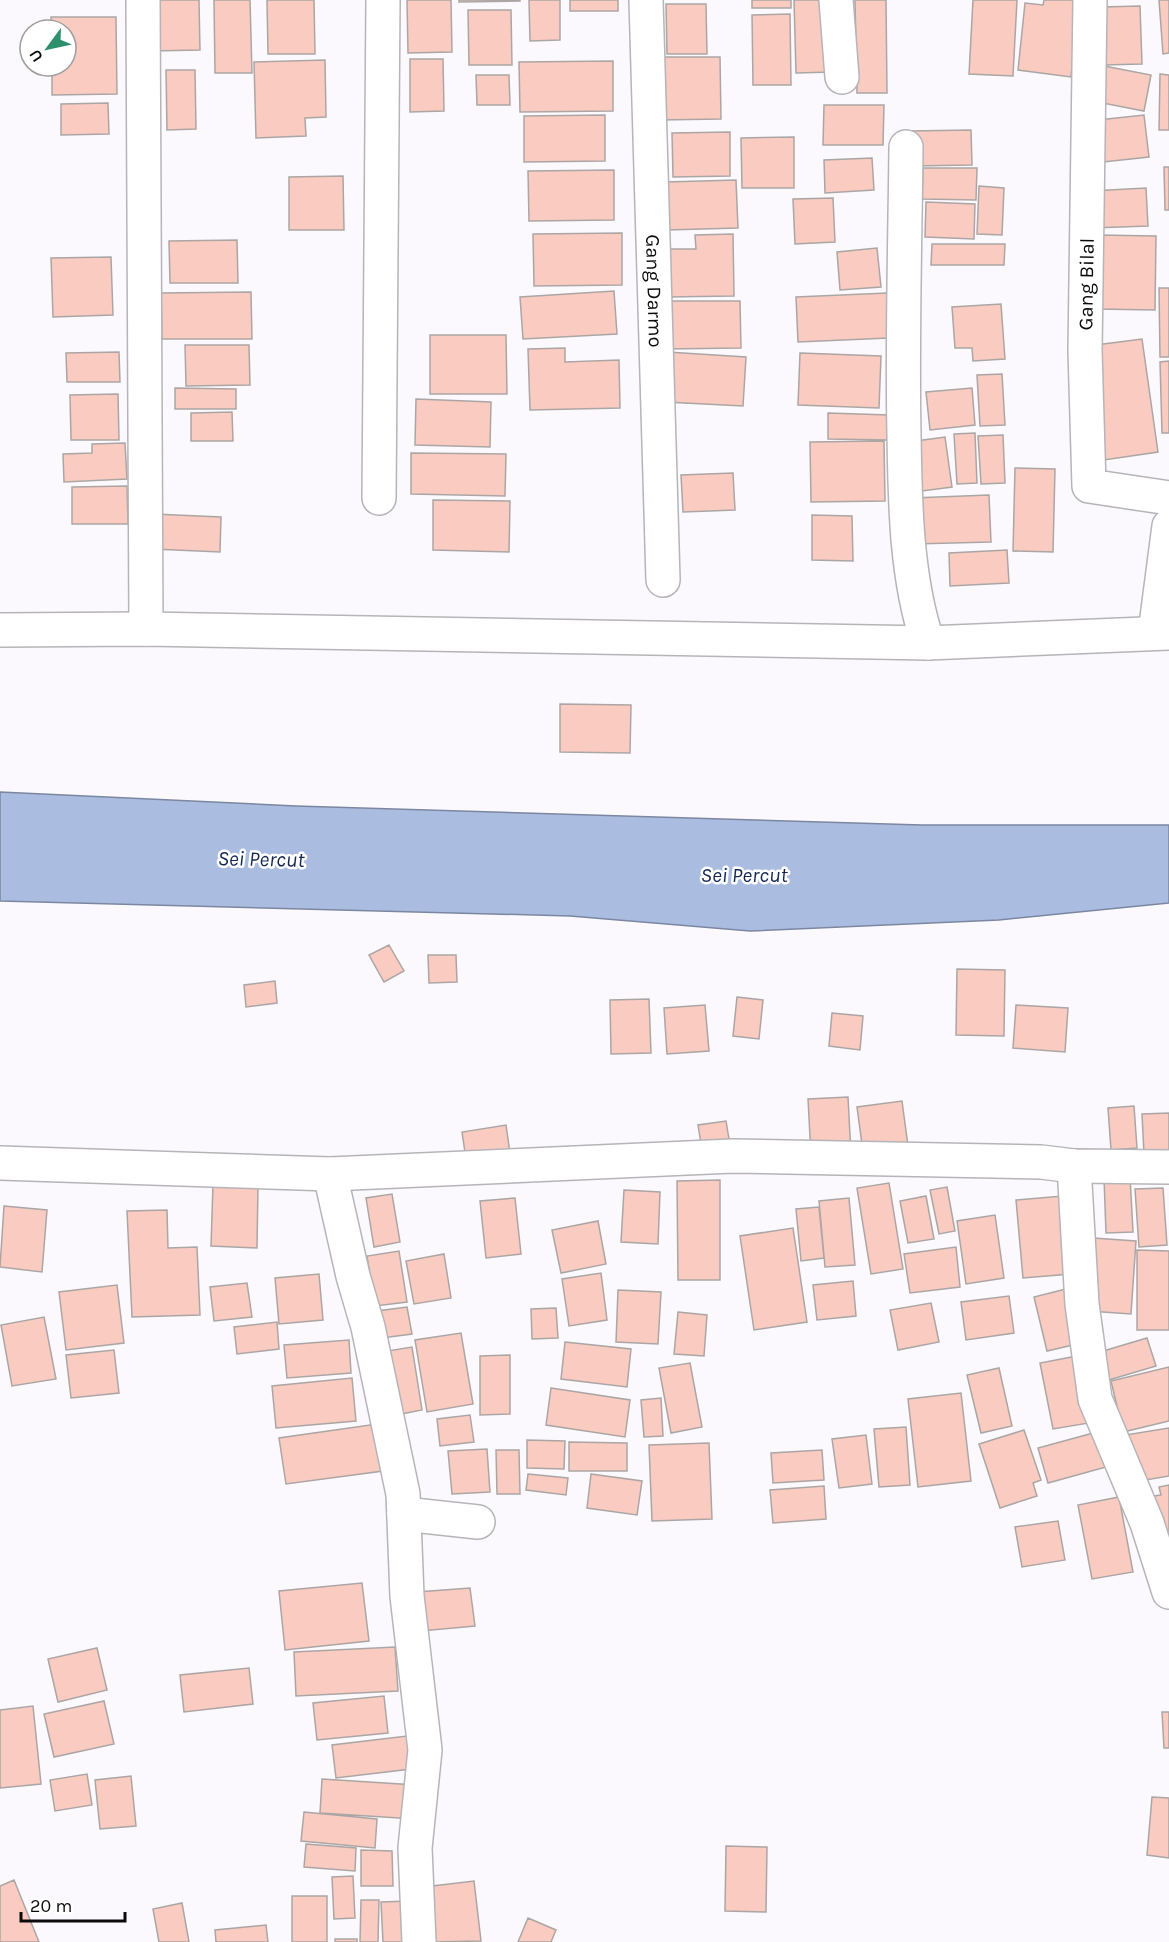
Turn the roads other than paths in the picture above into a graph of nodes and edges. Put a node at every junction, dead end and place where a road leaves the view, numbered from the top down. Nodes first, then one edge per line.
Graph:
1 (143, 0) edge
2 (383, 0) edge
3 (646, 0) edge
4 (836, 0) edge
5 (1090, 0) edge
6 (842, 77) dead end
7 (906, 147) dead end
8 (379, 498) dead end
9 (1169, 498) edge
10 (1169, 526) edge
11 (663, 580) dead end
12 (146, 629) junction
13 (0, 630) edge
14 (1162, 633) edge
15 (928, 643) junction
16 (0, 1163) edge
17 (1074, 1166) junction
18 (1169, 1167) edge
19 (330, 1173) junction
20 (404, 1515) junction
21 (478, 1522) dead end
22 (1169, 1592) edge
23 (419, 1942) edge

1 - 12 street
2 - 8 street
3 - 11 street, Gang Darmo
4 - 6 street
5 - 9 street, Gang Bilal
7 - 15 street
10 - 14 street
12 - 13 street
12 - 15 street
14 - 15 street
16 - 19 street
17 - 18 street
17 - 19 street
17 - 22 street
19 - 20 street
20 - 21 street
20 - 23 street

